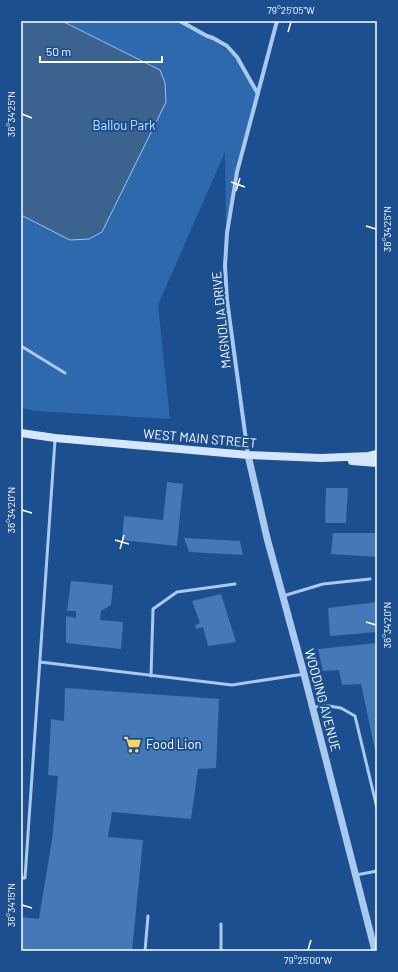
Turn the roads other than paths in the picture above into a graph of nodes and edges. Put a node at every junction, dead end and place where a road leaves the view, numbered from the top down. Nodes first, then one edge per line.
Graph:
1 (180, 21) edge
2 (277, 21) edge
3 (258, 94) junction
4 (21, 346) edge
5 (65, 373) dead end
6 (21, 433) edge
7 (55, 438) junction
8 (377, 454) edge
9 (248, 455) junction
10 (321, 458) junction
11 (377, 463) edge
12 (370, 579) dead end
13 (235, 584) dead end
14 (283, 596) junction
15 (40, 662) junction
16 (304, 674) junction
17 (151, 676) junction
18 (312, 707) junction
19 (377, 808) edge
20 (377, 871) edge
21 (356, 875) junction
22 (21, 878) edge
23 (148, 916) dead end
24 (221, 924) dead end
25 (145, 951) edge
26 (221, 951) edge
27 (375, 951) edge

1 - 3 street
2 - 3 street, MAGNOLIA DRIVE
3 - 9 street, MAGNOLIA DRIVE
4 - 5 lane
6 - 7 main road, WEST MAIN STREET
7 - 9 main road, WEST MAIN STREET
7 - 15 lane
8 - 10 main road, WEST MAIN STREET
9 - 10 main road, WEST MAIN STREET
9 - 14 street, WOODING AVENUE
10 - 11 main road
12 - 14 lane
13 - 17 lane
14 - 16 street, WOODING AVENUE
15 - 17 lane
15 - 22 lane
16 - 17 lane
16 - 18 street, WOODING AVENUE
18 - 19 lane
18 - 21 street, WOODING AVENUE
20 - 21 lane
21 - 27 street, WOODING AVENUE
23 - 25 lane
24 - 26 lane

